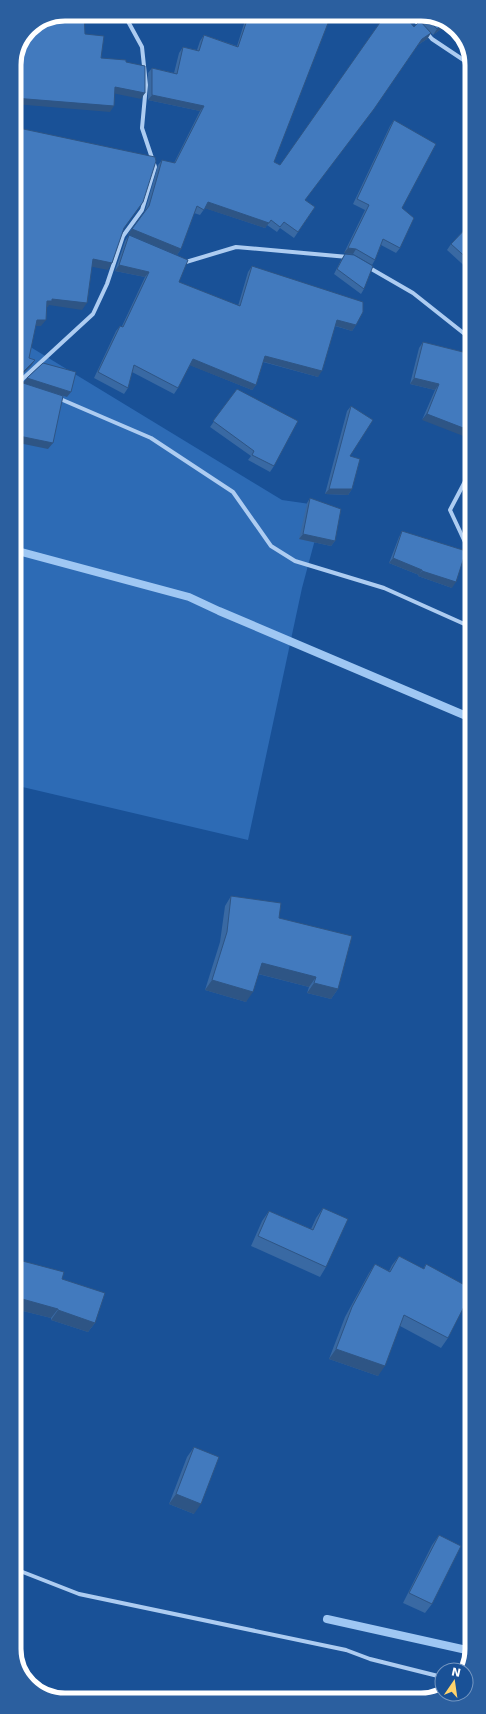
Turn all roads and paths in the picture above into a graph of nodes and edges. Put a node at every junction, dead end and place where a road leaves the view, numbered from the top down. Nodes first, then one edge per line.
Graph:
1 (128, 21) edge
2 (415, 21) edge
3 (464, 61) edge
4 (123, 236) junction
5 (130, 238) edge
6 (351, 257) edge
7 (179, 259) edge
8 (363, 264) edge
9 (465, 334) edge
10 (21, 379) edge
11 (21, 385) edge
12 (24, 386) edge
13 (52, 396) edge
14 (465, 481) edge
15 (465, 542) edge
16 (465, 624) edge
17 (21, 1571) edge
18 (434, 1675) edge

1 - 4 street
2 - 3 street
4 - 5 street
4 - 10 street
6 - 7 street
8 - 9 street
11 - 12 street
13 - 16 street
14 - 15 street
17 - 18 street

